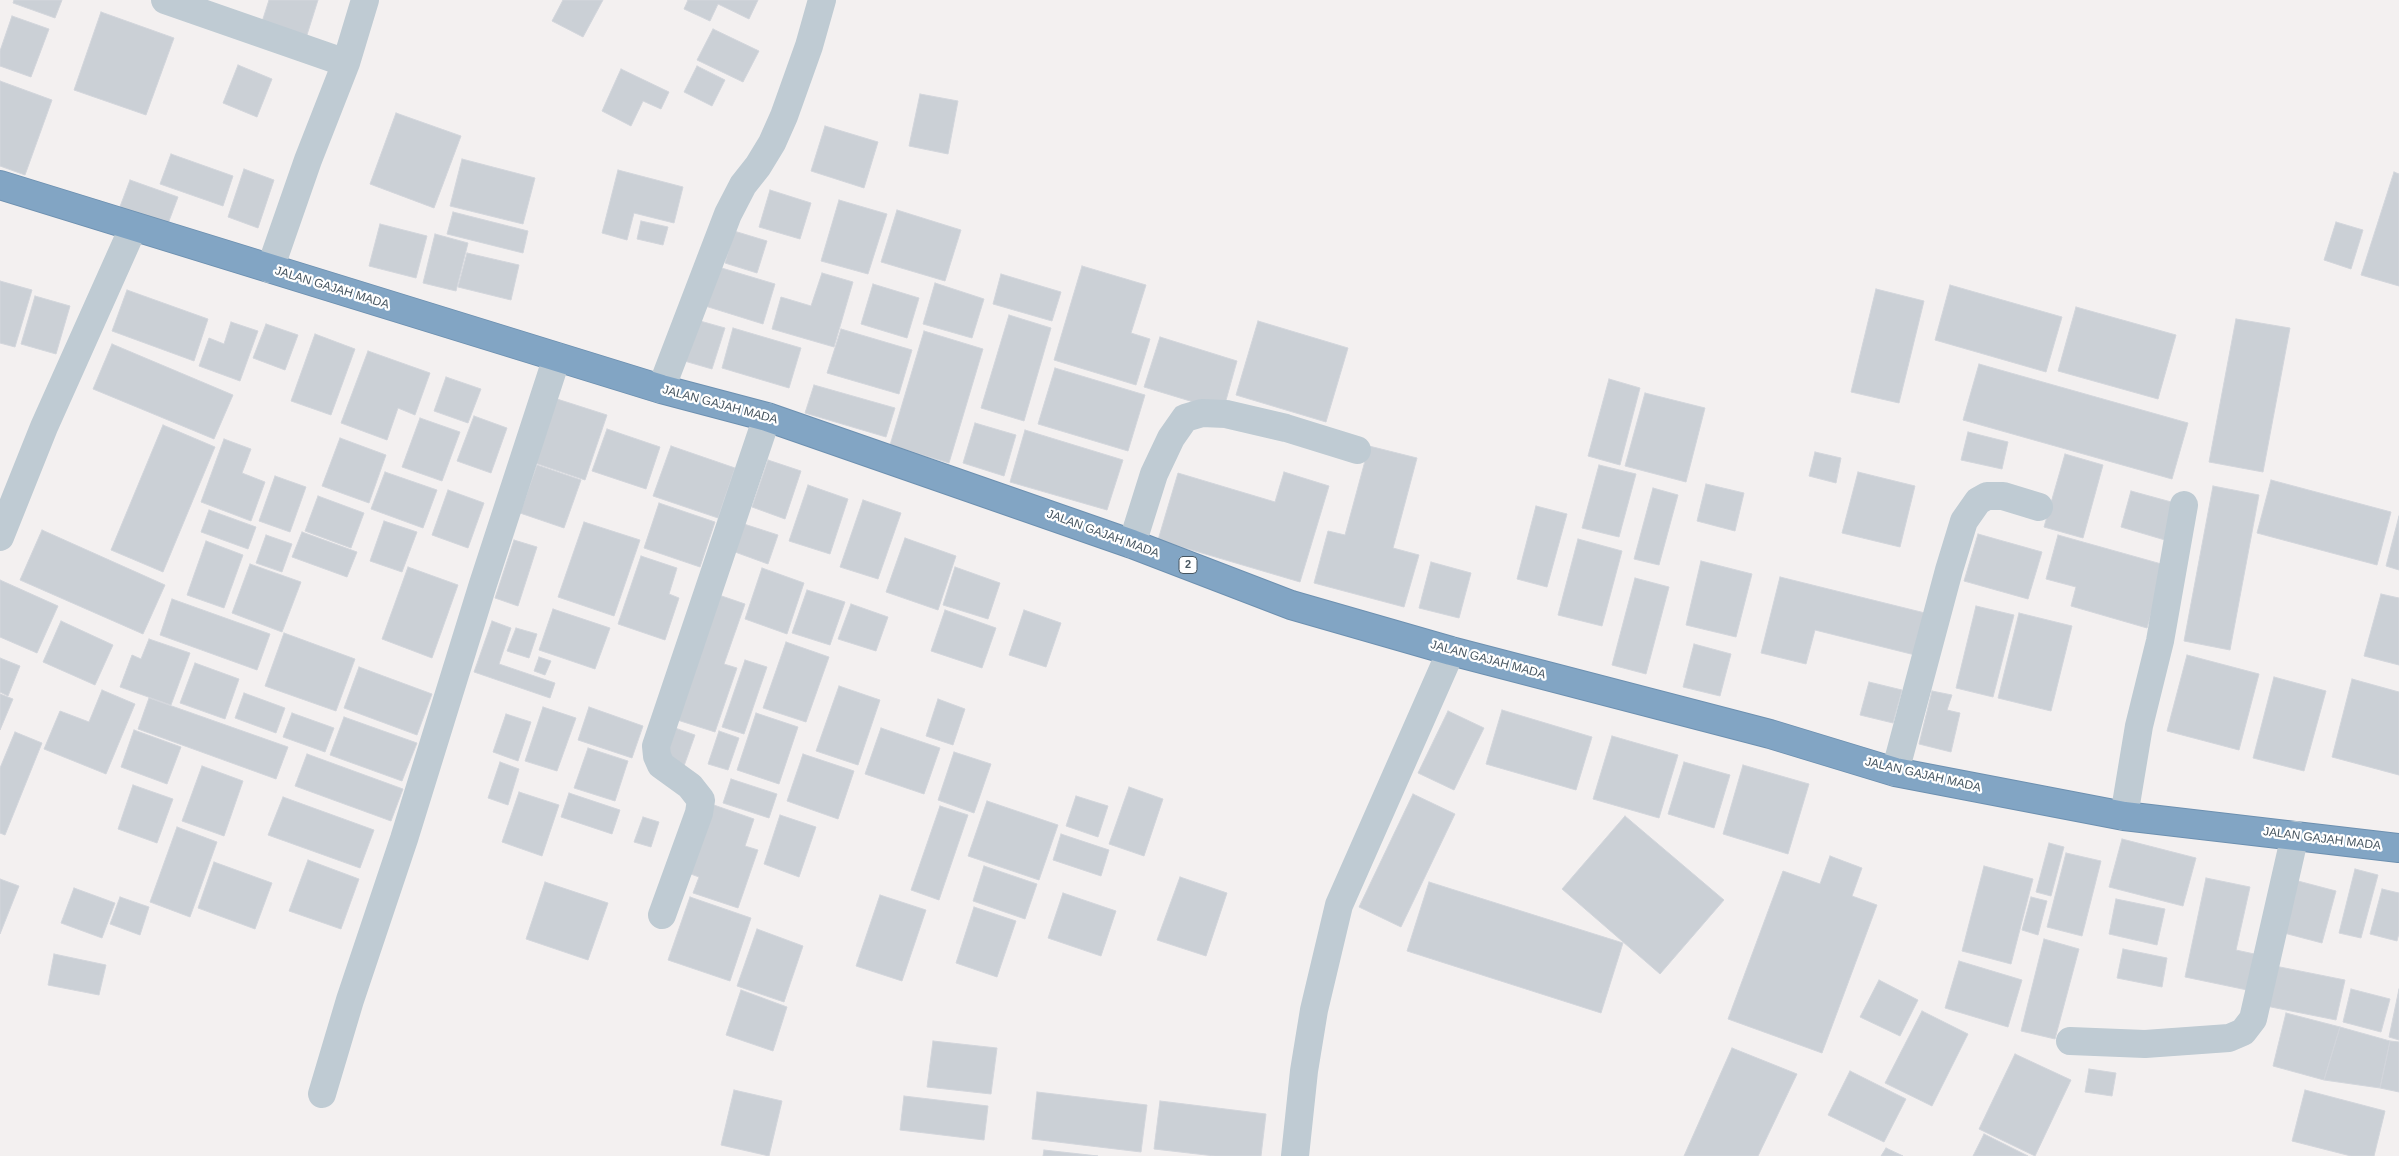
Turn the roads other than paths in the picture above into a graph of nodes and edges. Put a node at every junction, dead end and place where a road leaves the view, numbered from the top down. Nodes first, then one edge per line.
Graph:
1 (165, 0) edge
2 (365, 0) edge
3 (822, 0) edge
4 (346, 62) junction
5 (0, 185) edge
6 (133, 228) junction
7 (270, 269) junction
8 (557, 357) junction
9 (661, 389) junction
10 (767, 417) junction
11 (1357, 450) dead end
12 (2184, 505) dead end
13 (2039, 508) dead end
14 (0, 537) edge
15 (1132, 544) junction
16 (1451, 651) junction
17 (1895, 772) junction
18 (2124, 816) junction
19 (2295, 835) junction
20 (2399, 848) edge
21 (662, 915) dead end
22 (2070, 1041) dead end
23 (322, 1094) dead end
24 (1295, 1156) edge

1 - 4 street
2 - 4 street
3 - 9 street
4 - 7 street
5 - 6 highway, JALAN GAJAH MADA / 2
6 - 7 highway, JALAN GAJAH MADA / 2
6 - 14 street
7 - 8 highway, JALAN GAJAH MADA / 2
8 - 9 highway, JALAN GAJAH MADA / 2
8 - 23 street
9 - 10 highway, JALAN GAJAH MADA / 2
10 - 15 highway, JALAN GAJAH MADA / 2
10 - 21 street
11 - 15 street
12 - 18 street
13 - 17 street
15 - 16 highway, JALAN GAJAH MADA / 2
16 - 17 highway, JALAN GAJAH MADA / 2
16 - 24 street
17 - 18 highway, JALAN GAJAH MADA / 2
18 - 19 highway, JALAN GAJAH MADA / 2
19 - 20 highway, JALAN GAJAH MADA / 2
19 - 22 street

